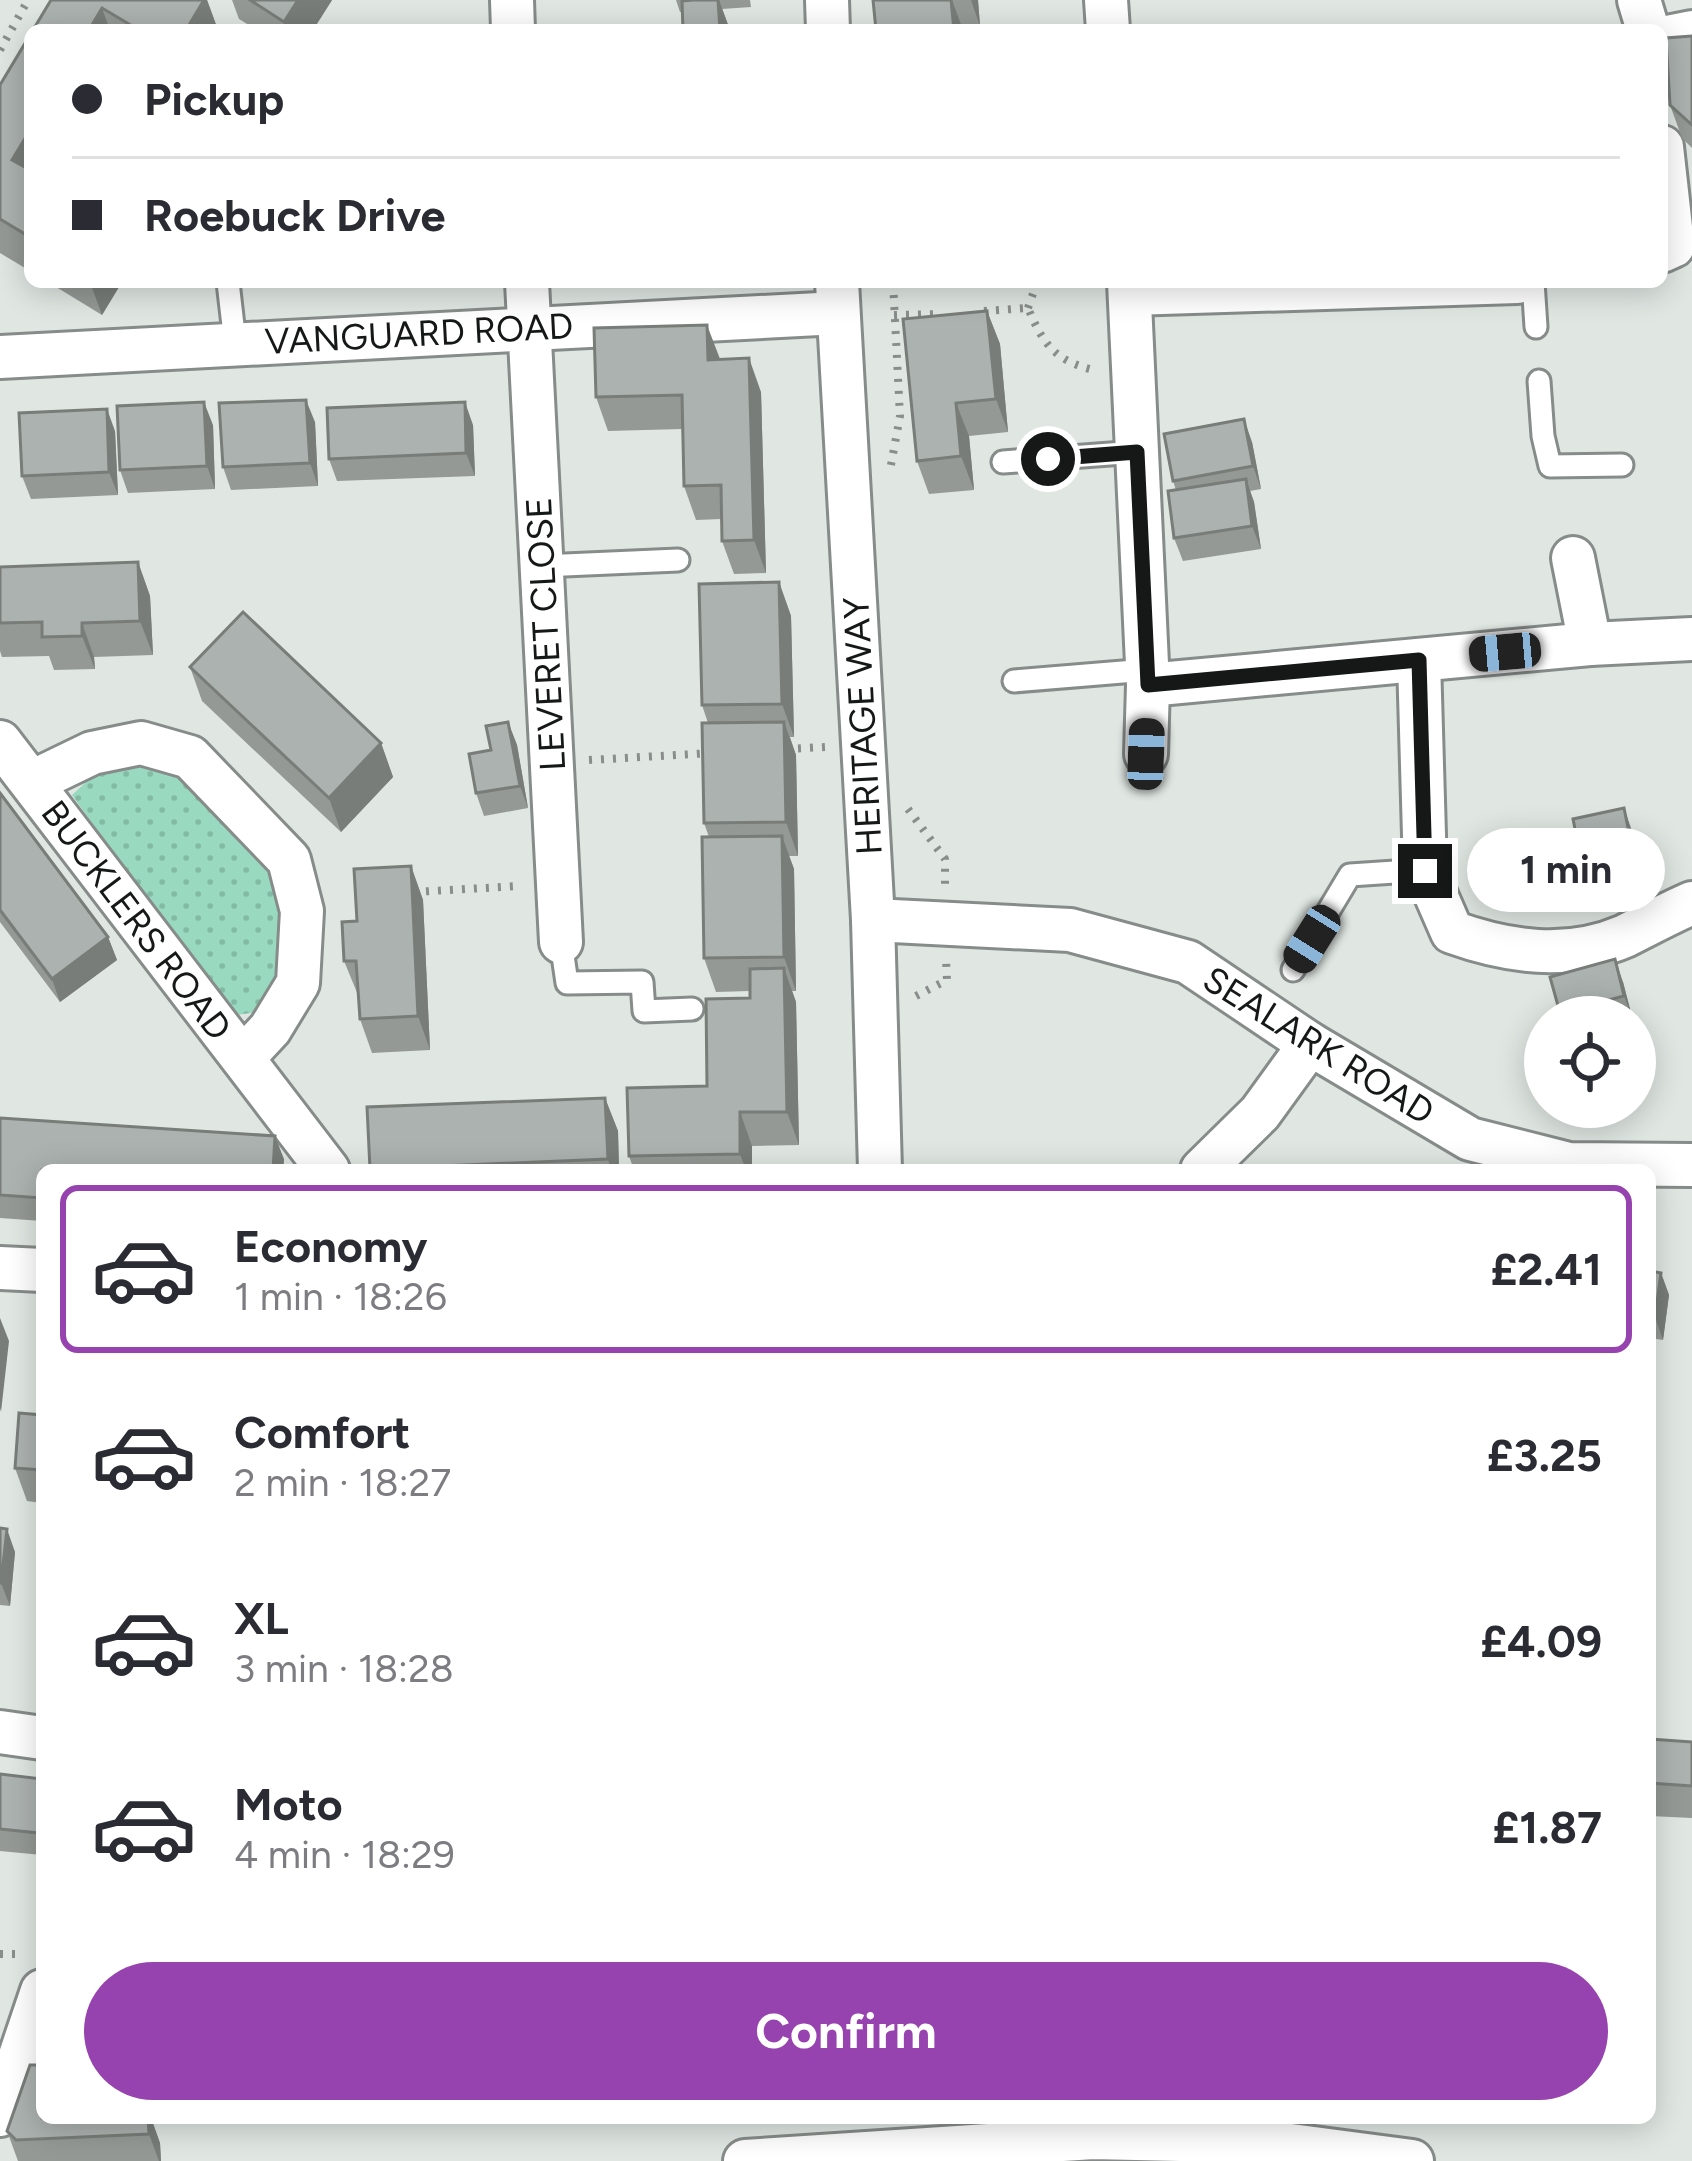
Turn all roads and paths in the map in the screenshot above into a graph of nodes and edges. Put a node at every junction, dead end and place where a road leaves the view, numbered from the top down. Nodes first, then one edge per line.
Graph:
1 (28, 0) edge
2 (0, 50) edge
3 (1668, 206) edge
4 (1668, 248) edge
5 (229, 288) edge
6 (527, 288) edge
7 (893, 288) edge
8 (1034, 288) edge
9 (1129, 288) edge
10 (1533, 288) edge
11 (838, 297) edge
12 (1028, 308) junction
13 (983, 311) edge
14 (939, 314) edge
15 (895, 315) junction
16 (529, 326) junction
17 (1536, 327) dead end
18 (235, 343) junction
19 (0, 356) edge
20 (1133, 369) junction
21 (1539, 381) dead end
22 (1137, 452) junction
23 (1003, 462) dead end
24 (1622, 465) dead end
25 (889, 474) dead end
26 (1573, 558) dead end
27 (679, 560) dead end
28 (542, 566) junction
29 (1692, 639) edge
30 (1590, 644) junction
31 (1419, 660) junction
32 (1148, 678) junction
33 (1015, 681) dead end
34 (0, 742) edge
35 (831, 747) dead end
36 (784, 749) edge
37 (715, 753) edge
38 (1146, 754) dead end
39 (551, 761) junction
40 (32, 782) junction
41 (906, 805) dead end
42 (945, 859) dead end
43 (1425, 871) junction
44 (557, 884) junction
45 (393, 893) edge
46 (1692, 903) edge
47 (873, 920) junction
48 (561, 942) joint
49 (1292, 970) dead end
50 (692, 1009) dead end
51 (1310, 1044) junction
52 (243, 1058) junction
53 (323, 1164) edge
54 (880, 1164) edge
55 (1208, 1164) edge
56 (1559, 1164) edge
57 (1692, 1165) edge
58 (1656, 1166) edge
59 (0, 1268) edge
60 (36, 1270) edge
61 (0, 1732) edge
62 (36, 1737) edge
63 (36, 2009) edge
64 (0, 2115) edge
65 (926, 2142) edge
66 (746, 2161) edge
67 (1412, 2161) edge

1 - 2 path
3 - 4 street
5 - 18 lane
6 - 16 street, LEVERET CLOSE
7 - 15 path
8 - 12 path
9 - 20 street
10 - 17 lane
11 - 16 street, VANGUARD ROAD
11 - 47 street, HERITAGE WAY
12 - 13 path
12 - 20 path
14 - 15 path
15 - 25 path
16 - 18 street, VANGUARD ROAD
16 - 28 street, LEVERET CLOSE
18 - 19 street, VANGUARD ROAD
20 - 22 street
21 - 24 lane
22 - 23 lane
22 - 32 street
26 - 30 street
27 - 28 lane
28 - 39 street, LEVERET CLOSE
29 - 30 street
30 - 31 street
31 - 32 street
31 - 43 street
32 - 33 lane
32 - 38 street
34 - 40 street, BUCKLERS ROAD
35 - 36 path
37 - 39 path
39 - 44 street, LEVERET CLOSE
40 - 52 street, BUCKLERS ROAD
40 - 52 street, BUCKLERS ROAD
41 - 42 path
43 - 46 street
43 - 49 lane
44 - 45 path
44 - 48 street, LEVERET CLOSE
47 - 51 street, SEALARK ROAD
47 - 54 street, HERITAGE WAY
48 - 50 lane
51 - 55 street
51 - 56 street, SEALARK ROAD
52 - 53 street, BUCKLERS ROAD
57 - 58 street, SEALARK ROAD
59 - 60 street
61 - 62 street
63 - 64 street
65 - 66 street
65 - 67 street

